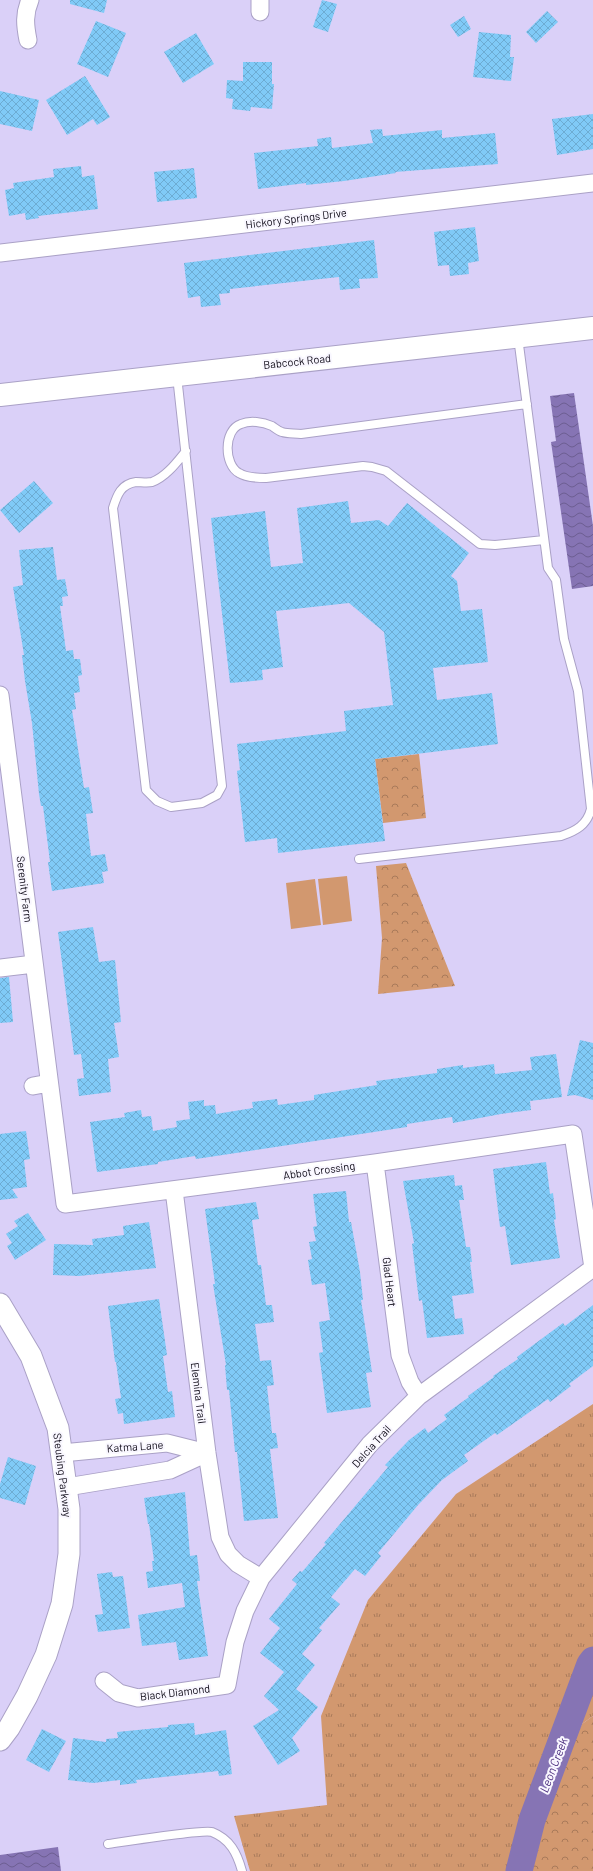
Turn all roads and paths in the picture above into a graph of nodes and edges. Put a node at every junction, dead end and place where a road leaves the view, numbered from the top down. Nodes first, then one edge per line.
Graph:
1 (30, 0) edge
2 (28, 40) dead end
3 (593, 183) edge
4 (0, 253) edge
5 (593, 328) edge
6 (518, 336) junction
7 (177, 375) junction
8 (0, 395) edge
9 (527, 404) junction
10 (186, 451) junction
11 (544, 540) junction
12 (0, 695) edge
13 (4, 755) edge
14 (359, 859) dead end
15 (34, 964) junction
16 (0, 968) edge
17 (375, 1163) junction
18 (174, 1190) junction
19 (65, 1204) joint
20 (593, 1268) edge
21 (0, 1304) edge
22 (420, 1396) junction
23 (62, 1453) junction
24 (207, 1453) junction
25 (67, 1487) junction
26 (261, 1578) junction
27 (104, 1681) dead end
28 (227, 1685) joint
29 (0, 1740) edge
30 (108, 1844) dead end
31 (242, 1871) edge

1 - 2 street
3 - 4 street, Hickory Springs Drive
5 - 6 main road, Babcock Road
6 - 7 main road, Babcock Road
6 - 9 lane
7 - 8 main road, Babcock Road
7 - 10 lane
9 - 11 lane
9 - 11 lane
10 - 10 lane
11 - 14 lane
12 - 13 street, Serenity Farm
13 - 15 street, Serenity Farm
15 - 16 street
15 - 19 street, Serenity Farm
17 - 18 street, Abbot Crossing
17 - 20 street, Abbot Crossing
17 - 22 street, Glad Heart
18 - 19 street, Abbot Crossing
18 - 24 street, Elemina Trail
20 - 22 street, Delcia Trail
21 - 23 street, Steubing Parkway
22 - 26 street, Delcia Trail
23 - 24 street, Katma Lane
23 - 25 street, Steubing Parkway
24 - 25 street
24 - 26 street, Elemina Trail
25 - 29 street, Steubing Parkway
26 - 28 street, Delcia Trail
27 - 28 street, Black Diamond
30 - 31 lane

